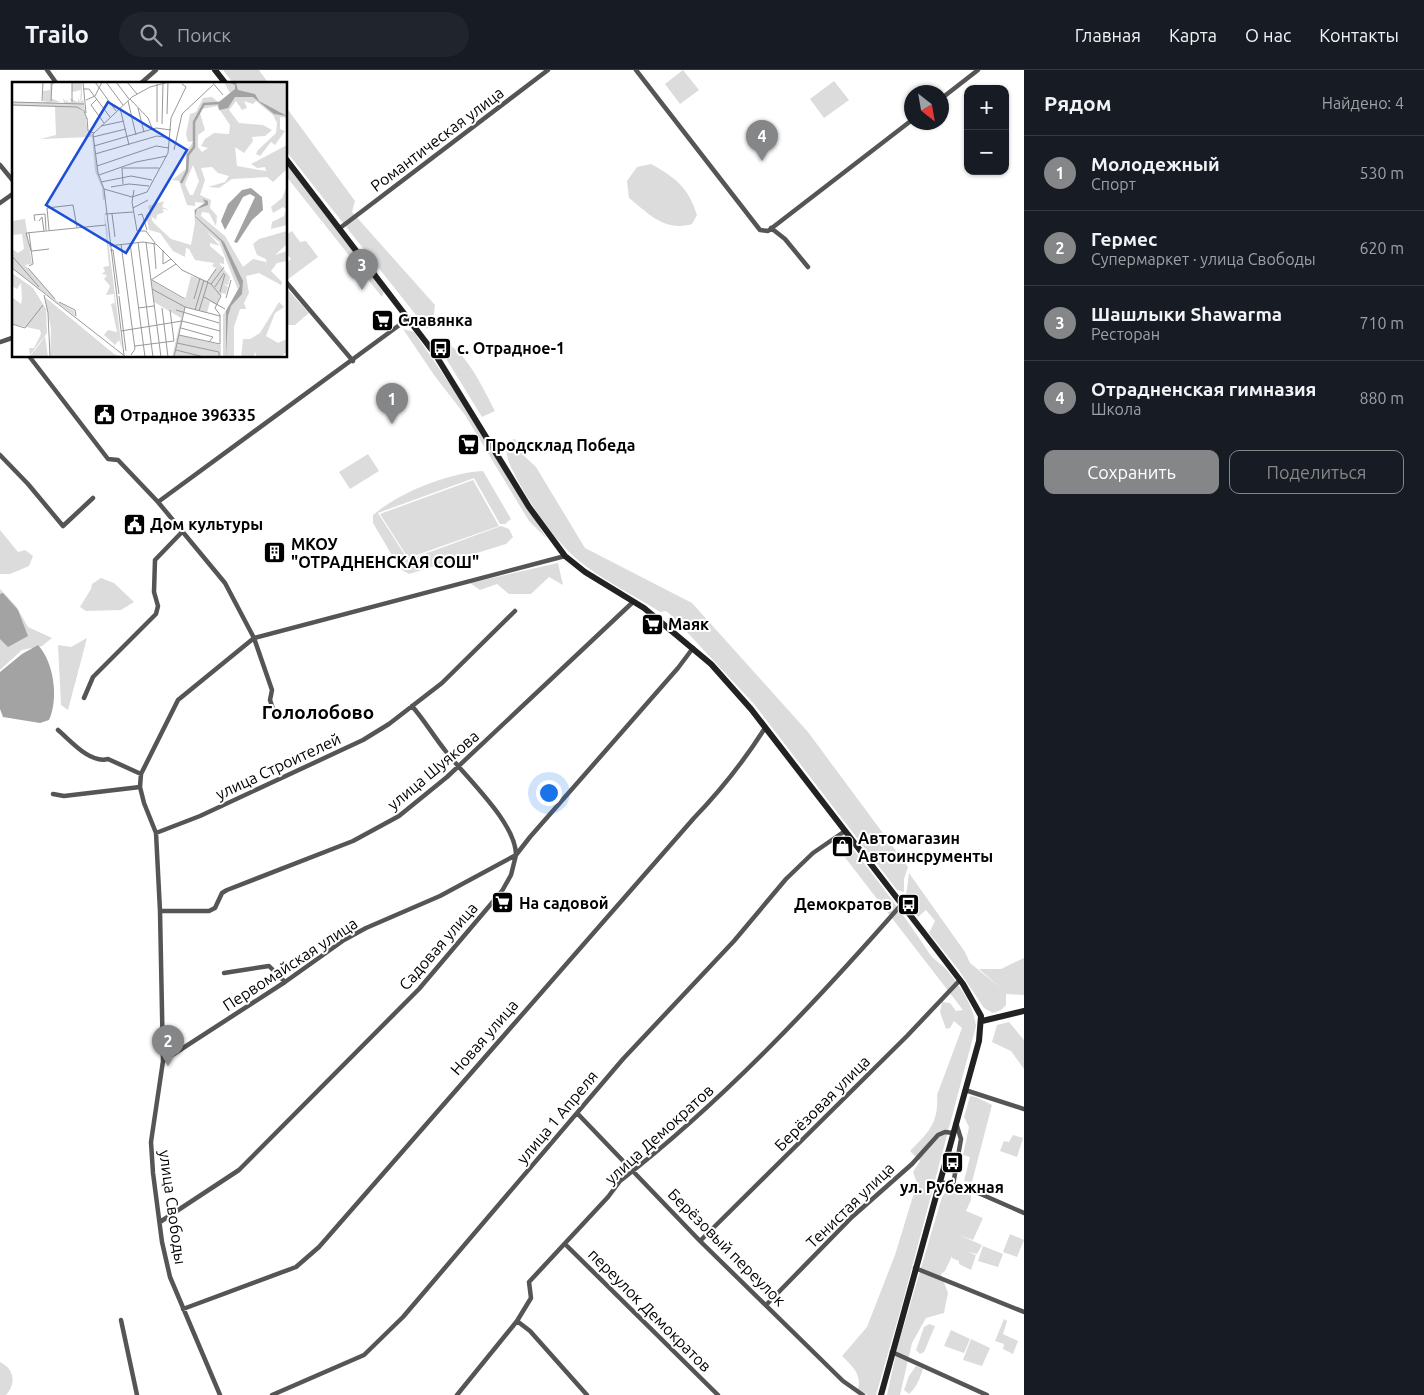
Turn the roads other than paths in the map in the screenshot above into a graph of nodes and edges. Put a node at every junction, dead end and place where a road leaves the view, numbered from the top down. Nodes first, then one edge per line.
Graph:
1 (47, 70) edge
2 (156, 70) edge
3 (215, 70) edge
4 (548, 70) edge
5 (636, 70) edge
6 (978, 70) edge
7 (56, 82) edge
8 (142, 82) edge
9 (224, 82) edge
10 (949, 93) edge
11 (904, 126) edge
12 (288, 162) edge
13 (0, 165) edge
14 (12, 180) edge
15 (12, 194) edge
16 (0, 203) edge
17 (340, 228) junction
18 (771, 228) junction
19 (808, 267) dead end
20 (288, 284) edge
21 (409, 318) junction
22 (31, 358) edge
23 (353, 361) junction
24 (0, 455) edge
25 (94, 498) dead end
26 (158, 502) junction
27 (182, 532) junction
28 (565, 556) junction
29 (633, 602) junction
30 (515, 611) dead end
31 (254, 638) junction
32 (693, 648) junction
33 (84, 698) dead end
34 (412, 706) junction
35 (275, 715) dead end
36 (765, 728) junction
37 (58, 730) dead end
38 (459, 766) junction
39 (141, 774) junction
40 (140, 787) junction
41 (53, 794) dead end
42 (845, 831) junction
43 (156, 833) junction
44 (516, 855) junction
45 (901, 905) junction
46 (160, 911) junction
47 (224, 973) dead end
48 (960, 980) junction
49 (285, 982) junction
50 (1024, 1011) edge
51 (982, 1021) junction
52 (162, 1061) junction
53 (966, 1090) junction
54 (1024, 1109) edge
55 (577, 1113) junction
56 (956, 1122) junction
57 (953, 1133) junction
58 (634, 1171) junction
59 (940, 1182) junction
60 (953, 1185) junction
61 (1024, 1213) edge
62 (160, 1222) junction
63 (700, 1241) junction
64 (565, 1244) junction
65 (915, 1268) junction
66 (767, 1304) junction
67 (183, 1309) junction
68 (1024, 1312) edge
69 (122, 1320) dead end
70 (517, 1321) junction
71 (892, 1352) junction
72 (137, 1395) edge
73 (220, 1395) edge
74 (272, 1395) edge
75 (457, 1395) edge
76 (587, 1395) edge
77 (718, 1395) edge
78 (863, 1395) edge
79 (881, 1395) edge
80 (987, 1395) edge

1 - 7 street
2 - 8 street
3 - 9 street
4 - 17 street, Романтическая улица
5 - 18 street
6 - 10 street
11 - 18 street
12 - 17 street
13 - 14 street
15 - 16 street
17 - 21 street
18 - 19 street
20 - 23 street
21 - 23 street
21 - 28 street
22 - 26 street
23 - 26 street
24 - 25 street
26 - 27 street
27 - 31 street
27 - 33 street
28 - 29 street
28 - 31 street
29 - 32 street
29 - 38 street, улица Шуякова
30 - 34 street, улица Строителей
31 - 35 street
31 - 39 street
32 - 36 street
32 - 44 street, Садовая улица
34 - 38 street
34 - 43 street, улица Строителей
36 - 42 street
36 - 67 street, Новая улица
37 - 39 street
38 - 44 street
38 - 46 street, улица Шуякова
39 - 40 street
40 - 41 street
40 - 43 street, улица Свободы
42 - 45 street
42 - 55 street, улица 1 Апреля
43 - 46 street, улица Свободы
44 - 49 street, Первомайская улица
44 - 62 street, Садовая улица
45 - 48 street
45 - 58 street, улица Демократов
46 - 52 street, улица Свободы
47 - 49 street
48 - 51 street
48 - 63 street, Берёзовая улица
49 - 52 street, Первомайская улица
50 - 51 street
51 - 53 street
52 - 62 street, улица Свободы
53 - 54 street
53 - 56 street
55 - 58 street, Берёзовый переулок
55 - 74 street, улица 1 Апреля
56 - 57 street
56 - 60 street
57 - 59 street
57 - 66 street, Тенистая улица
58 - 63 street, Берёзовый переулок
58 - 64 street, улица Демократов
59 - 60 street
59 - 65 street
60 - 61 street
62 - 67 street, улица Свободы
63 - 66 street, Берёзовый переулок
64 - 70 street, улица Демократов
64 - 77 street, переулок Демократов
65 - 68 street
65 - 71 street
66 - 78 street, Берёзовый переулок
67 - 73 street, улица Свободы
69 - 72 street
70 - 75 street, улица Демократов
70 - 76 street
71 - 79 street
71 - 80 street

